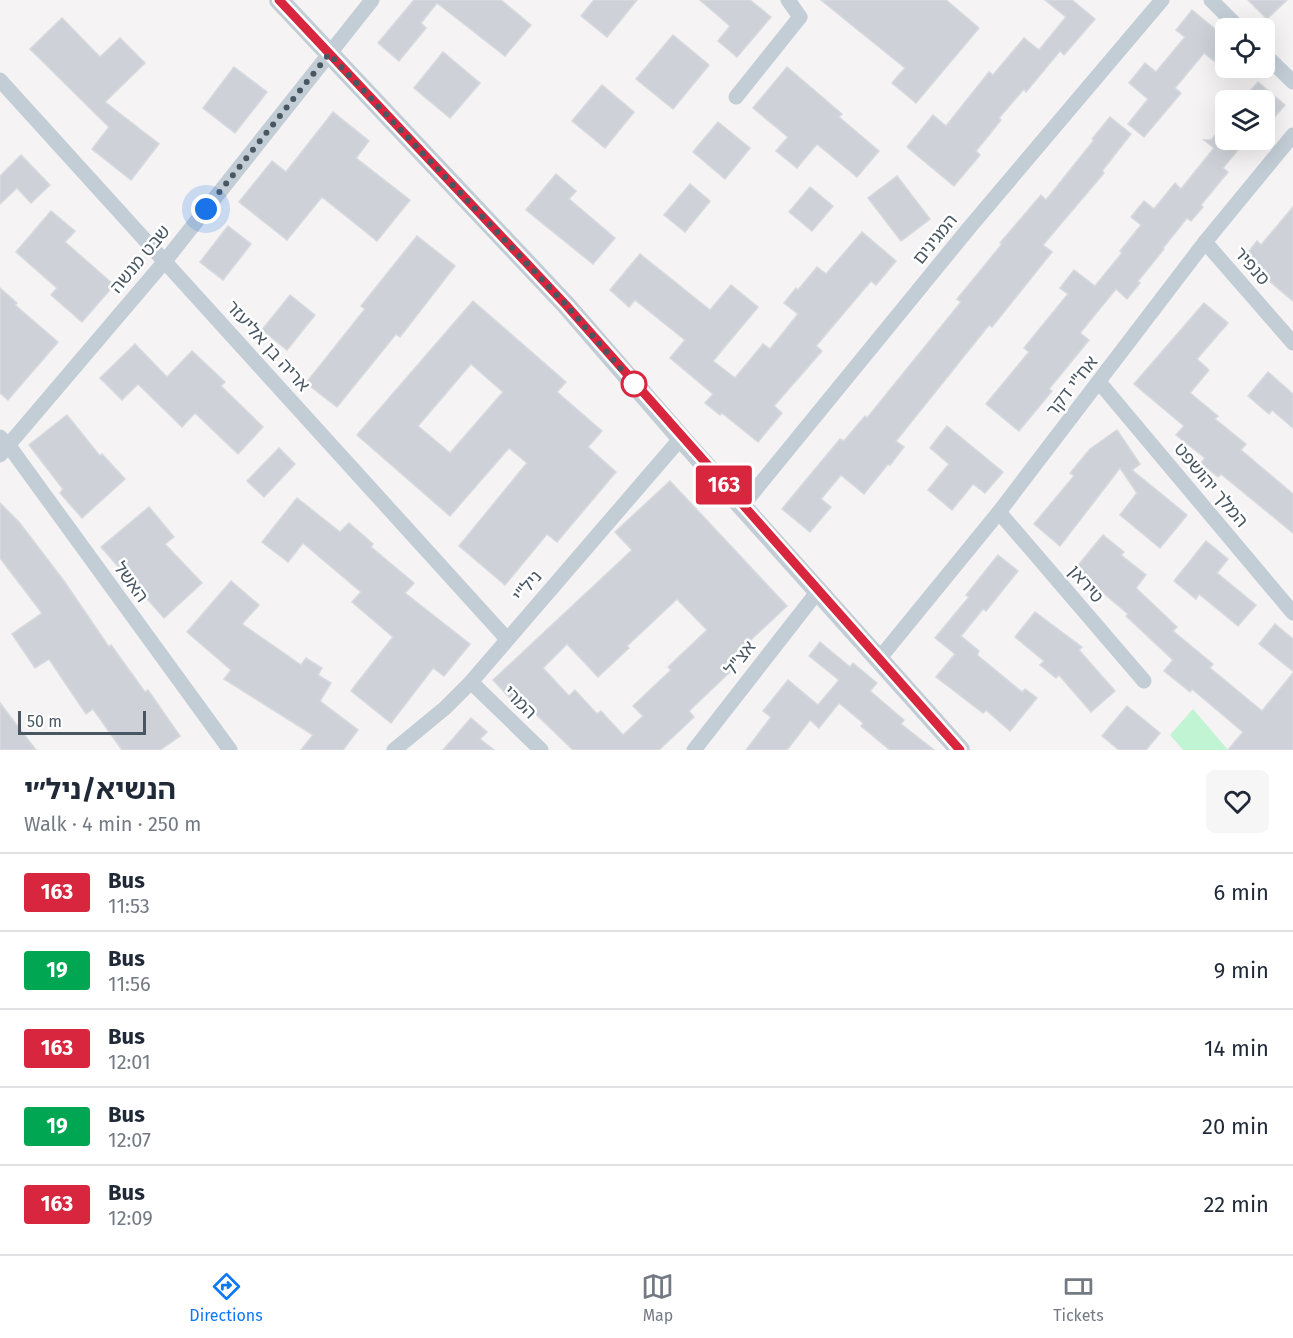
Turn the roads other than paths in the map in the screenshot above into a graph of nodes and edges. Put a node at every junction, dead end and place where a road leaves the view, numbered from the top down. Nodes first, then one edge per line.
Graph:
1 (279, 0) edge
2 (372, 0) edge
3 (788, 0) edge
4 (1162, 0) edge
5 (1211, 0) edge
6 (1229, 18) edge
7 (329, 54) junction
8 (1275, 65) edge
9 (0, 80) edge
10 (1293, 82) edge
11 (736, 97) dead end
12 (1293, 135) edge
13 (1205, 242) junction
14 (165, 261) junction
15 (1293, 343) edge
16 (1099, 382) junction
17 (681, 438) junction
18 (3, 446) edge
19 (742, 506) junction
20 (999, 512) junction
21 (818, 591) junction
22 (1293, 614) edge
23 (507, 639) junction
24 (879, 659) junction
25 (1144, 681) dead end
26 (471, 682) junction
27 (230, 750) edge
28 (394, 750) edge
29 (541, 750) edge
30 (694, 750) edge
31 (960, 750) edge

1 - 7 street
2 - 7 street, שבט מנשה
3 - 11 street
4 - 19 street, המגינים
5 - 6 street
7 - 14 street, שבט מנשה
7 - 17 street
8 - 10 street
9 - 14 street, אריה בן אליעזר
12 - 13 street, אח"י דקר
13 - 15 street, סנפיר
13 - 16 street, אח"י דקר
14 - 18 street, שבט מנשה
14 - 23 street, אריה בן אליעזר
16 - 20 street, אח"י דקר
16 - 22 street, המלך יהושפט
17 - 19 street
17 - 23 street, ניל"י
18 - 27 street, האשל
19 - 21 street
20 - 24 street, אח"י דקר
20 - 25 street, טיראן
21 - 24 street
21 - 30 street, אצ"ל
23 - 26 street, ניל"י
24 - 31 street
26 - 28 street, ניל"י
26 - 29 street, המרי

